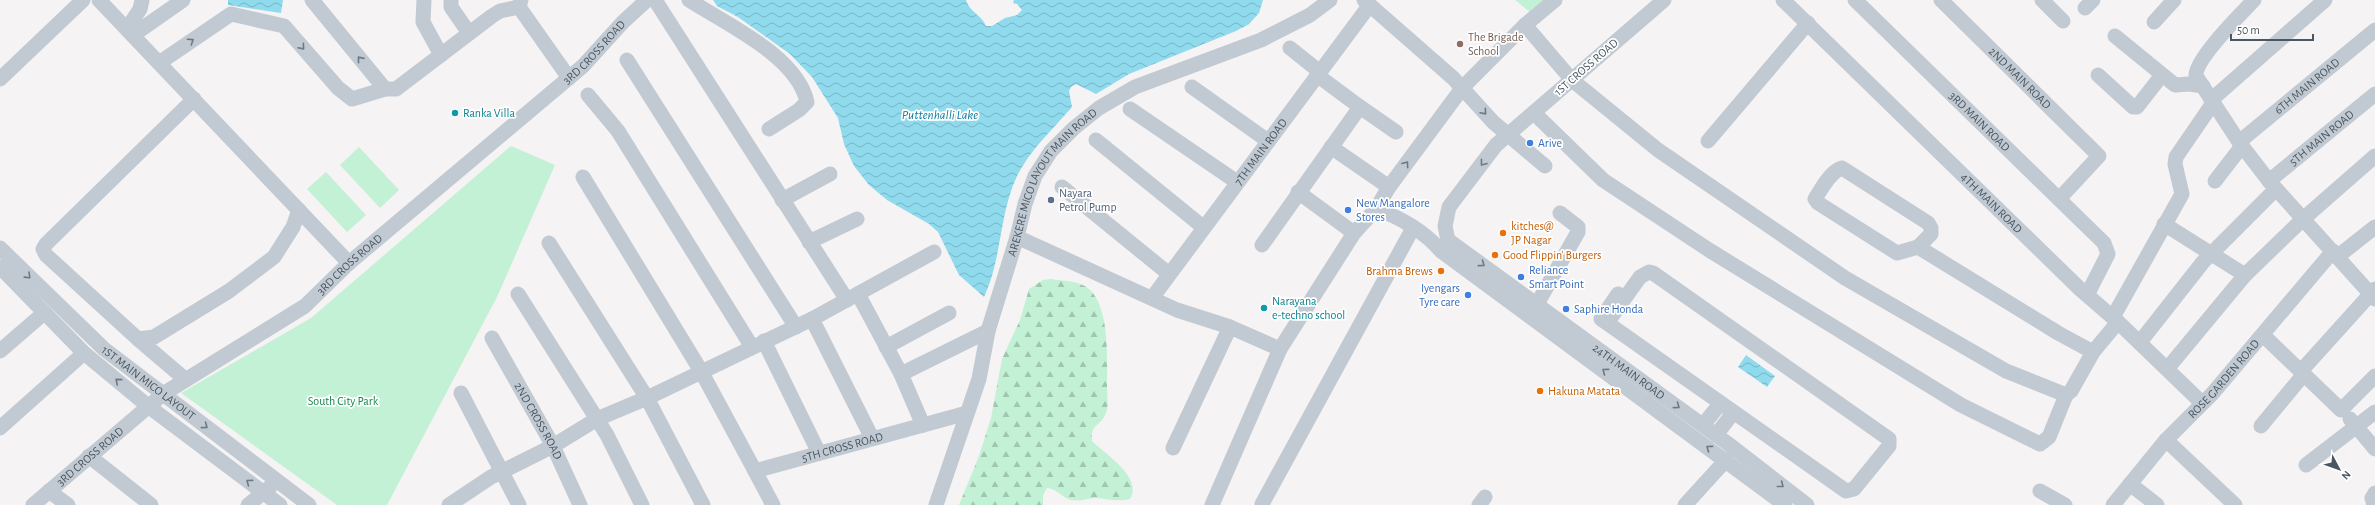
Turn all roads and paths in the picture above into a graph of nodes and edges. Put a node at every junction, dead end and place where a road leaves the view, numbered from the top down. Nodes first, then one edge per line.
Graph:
1 (84, 0) edge
2 (100, 0) edge
3 (142, 0) edge
4 (183, 0) edge
5 (312, 0) edge
6 (424, 0) edge
7 (451, 0) edge
8 (647, 0) edge
9 (655, 0) edge
10 (689, 0) edge
11 (1330, 0) edge
12 (1555, 0) edge
13 (1664, 0) edge
14 (1783, 0) edge
15 (1855, 0) edge
16 (1941, 0) edge
17 (2042, 0) edge
18 (2174, 0) edge
19 (2254, 0) edge
20 (2325, 0) edge
21 (1366, 3) edge
22 (520, 4) edge
23 (2063, 21) dead end
24 (2154, 22) dead end
25 (1808, 23) junction
26 (1525, 25) junction
27 (2375, 30) edge
28 (130, 32) junction
29 (469, 33) junction
30 (2115, 36) dead end
31 (1290, 48) dead end
32 (441, 55) junction
33 (627, 60) dead end
34 (159, 63) junction
35 (1318, 73) junction
36 (2098, 75) dead end
37 (2162, 75) junction
38 (569, 78) junction
39 (0, 79) edge
40 (1572, 80) junction
41 (2202, 86) junction
42 (1192, 87) dead end
43 (1463, 87) junction
44 (385, 89) junction
45 (2375, 94) edge
46 (588, 95) dead end
47 (194, 99) junction
48 (2212, 102) junction
49 (1360, 107) junction
50 (1130, 109) dead end
51 (1534, 113) junction
52 (769, 129) dead end
53 (1396, 132) dead end
54 (1509, 134) junction
55 (1096, 140) dead end
56 (1268, 141) junction
57 (1708, 142) dead end
58 (2241, 144) junction
59 (1331, 147) junction
60 (2375, 156) edge
61 (1545, 166) dead end
62 (830, 174) dead end
63 (583, 177) dead end
64 (2215, 181) dead end
65 (1237, 182) junction
66 (2272, 185) junction
67 (1062, 187) dead end
68 (1389, 187) junction
69 (1298, 192) junction
70 (2059, 199) junction
71 (782, 200) junction
72 (1376, 208) junction
73 (299, 210) junction
74 (1560, 213) dead end
75 (857, 219) dead end
76 (2303, 219) junction
77 (2164, 224) junction
78 (1204, 227) junction
79 (2375, 227) edge
80 (1413, 228) junction
81 (1354, 233) junction
82 (1017, 238) junction
83 (809, 242) junction
84 (549, 243) dead end
85 (1441, 244) junction
86 (1262, 245) dead end
87 (1918, 247) junction
88 (0, 248) edge
89 (934, 252) dead end
90 (2211, 254) junction
91 (2335, 254) junction
92 (349, 263) junction
93 (5, 269) edge
94 (1169, 274) junction
95 (2244, 276) junction
96 (518, 294) dead end
97 (1618, 294) dead end
98 (2373, 294) edge
99 (2087, 295) junction
100 (852, 297) junction
101 (1152, 298) junction
102 (1537, 304) junction
103 (44, 313) junction
104 (949, 313) dead end
105 (812, 319) junction
106 (2115, 319) junction
107 (1607, 323) junction
108 (796, 326) junction
109 (1230, 327) junction
110 (988, 331) junction
111 (2262, 335) junction
112 (492, 338) dead end
113 (138, 340) junction
114 (2140, 342) junction
115 (758, 344) junction
116 (886, 347) junction
117 (1280, 349) junction
118 (0, 351) edge
119 (2093, 352) junction
120 (84, 353) junction
121 (2167, 368) junction
122 (701, 371) junction
123 (2303, 373) junction
124 (901, 374) junction
125 (2375, 376) edge
126 (186, 380) junction
127 (461, 393) dead end
128 (163, 394) junction
129 (2066, 395) junction
130 (647, 398) junction
131 (2202, 403) junction
132 (1720, 404) junction
133 (148, 406) junction
134 (2341, 410) junction
135 (2375, 412) edge
136 (967, 413) junction
137 (1733, 413) junction
138 (597, 419) junction
139 (922, 425) junction
140 (1703, 425) junction
141 (2357, 425) junction
142 (2261, 426) dead end
143 (0, 428) edge
144 (1716, 435) junction
145 (872, 438) junction
146 (2166, 440) junction
147 (553, 446) junction
148 (1173, 448) dead end
149 (2375, 449) edge
150 (819, 453) junction
151 (89, 456) junction
152 (1726, 460) junction
153 (2306, 465) dead end
154 (756, 471) junction
155 (502, 472) junction
156 (277, 481) junction
157 (2130, 484) junction
158 (2040, 490) dead end
159 (50, 491) junction
160 (264, 493) junction
161 (2375, 493) edge
162 (1262, 504) edge
163 (33, 505) edge
164 (68, 505) edge
165 (151, 505) edge
166 (248, 505) edge
167 (280, 505) edge
168 (309, 505) edge
169 (449, 505) edge
170 (519, 505) edge
171 (580, 505) edge
172 (642, 505) edge
173 (703, 505) edge
174 (773, 505) edge
175 (936, 505) edge
176 (1212, 505) edge
177 (1685, 505) edge
178 (1785, 505) edge
179 (1807, 505) edge
180 (2065, 505) edge
181 (2113, 505) edge
182 (2157, 505) edge
183 (2235, 505) edge
184 (2374, 505) edge

1 - 39 street
2 - 28 street
3 - 28 street
4 - 28 street
44 -> 5 street
6 - 32 street
7 - 29 street
8 - 38 street, 3RD CROSS ROAD
9 - 71 street
10 - 52 street
11 - 82 street, AREKERE MICO LAYOUT MAIN ROAD
12 - 26 street
13 - 40 street, 1ST CROSS ROAD
14 - 25 street, 4TH MAIN ROAD
15 - 70 street, 3RD MAIN ROAD
16 - 70 street, 2ND MAIN ROAD
17 - 23 street
18 - 24 street
19 - 41 street
20 - 48 street
21 - 35 street, 7TH MAIN ROAD
21 - 43 street
22 - 29 street
22 - 38 street
25 - 57 street
25 - 99 street, 4TH MAIN ROAD
26 - 40 street
26 - 43 street
27 - 58 street, 6TH MAIN ROAD
28 - 34 street
29 - 32 street
30 - 37 street
31 - 35 street
32 - 44 street
33 - 108 street
34 -> 44 street
34 - 47 street
35 - 49 street
35 - 56 street, 7TH MAIN ROAD
36 - 37 street
37 - 41 street
38 - 92 street, 3RD CROSS ROAD
40 - 51 street, 1ST CROSS ROAD
40 - 129 street
41 - 48 street
42 - 56 street
43 -> 54 street
68 -> 43 street
45 - 66 street, 5TH MAIN ROAD
46 - 115 street
47 - 73 street
47 - 113 street
48 - 58 street
48 - 77 street
49 - 53 street
49 - 59 street
50 - 65 street
51 - 54 street, 1ST CROSS ROAD
51 - 129 street
54 - 61 street
54 -> 85 street
55 - 78 street
56 - 65 street, 7TH MAIN ROAD
58 - 64 street, 6TH MAIN ROAD
58 - 66 street
59 - 68 street
59 - 69 street
60 - 76 street
62 - 71 street
63 - 122 street
65 - 78 street, 7TH MAIN ROAD
66 - 76 street
66 - 90 street, 5TH MAIN ROAD
67 - 94 street
68 - 72 street
69 - 81 street
69 - 86 street
70 - 99 street, 3RD MAIN ROAD
71 - 83 street
72 - 80 street, 24TH MAIN ROAD
72 - 81 street
73 - 92 street
73 - 113 street
74 - 102 street
75 - 83 street
76 - 91 street
76 - 95 street
77 - 90 street
77 - 106 street
78 - 94 street, 7TH MAIN ROAD
79 - 91 street, ROSE GARDEN ROAD
80 - 85 street, 24TH MAIN ROAD
80 - 162 street
81 - 117 street
82 - 101 street
82 - 110 street, AREKERE MICO LAYOUT MAIN ROAD
83 - 100 street
84 - 130 street
85 -> 102 street, 24TH MAIN ROAD
152 -> 85 street, 24TH MAIN ROAD
87 - 87 street
87 - 119 street
88 - 93 street, 1ST MAIN MICO LAYOUT
89 - 100 street
90 - 95 street
90 - 114 street, 5TH MAIN ROAD
91 - 98 street
91 - 111 street, ROSE GARDEN ROAD
92 - 126 street, 3RD CROSS ROAD
93 - 103 street, 1ST MAIN MICO LAYOUT
93 -> 128 street, 1ST MAIN MICO LAYOUT
94 - 101 street, 7TH MAIN ROAD
95 - 121 street
96 - 138 street
97 - 107 street
98 - 123 street
99 - 106 street, 4TH MAIN ROAD
100 - 105 street
100 - 116 street
101 - 109 street
102 -> 140 street, 24TH MAIN ROAD
103 - 118 street
103 - 120 street, 1ST MAIN MICO LAYOUT
104 - 116 street
105 - 108 street
105 - 145 street
106 - 114 street, 4TH MAIN ROAD
106 - 119 street
107 - 132 street
107 - 137 street
108 - 115 street
109 - 117 street
109 - 148 street
110 - 124 street
110 - 136 street, AREKERE MICO LAYOUT MAIN ROAD
111 - 123 street
111 - 131 street, ROSE GARDEN ROAD
112 - 147 street, 2ND CROSS ROAD
113 - 126 street
114 - 121 street, 4TH MAIN ROAD
115 - 122 street
115 - 150 street
116 - 124 street
117 - 176 street
119 - 129 street
133 -> 120 street, 1ST MAIN MICO LAYOUT
120 - 143 street
121 - 131 street, 4TH MAIN ROAD
122 - 130 street
122 - 154 street
123 - 134 street
123 - 142 street
124 - 139 street
125 - 134 street
126 - 128 street, 3RD CROSS ROAD
127 - 155 street
128 - 133 street, 3RD CROSS ROAD
128 -> 156 street, 1ST MAIN MICO LAYOUT
130 - 138 street
130 - 173 street
131 - 146 street, ROSE GARDEN ROAD
132 - 137 street
132 - 140 street
133 - 151 street, 3RD CROSS ROAD
160 -> 133 street, 1ST MAIN MICO LAYOUT
134 - 141 street
135 - 141 street
136 - 139 street, 5TH CROSS ROAD
136 - 175 street, AREKERE MICO LAYOUT MAIN ROAD
137 - 144 street
138 - 147 street
138 - 172 street
139 - 145 street, 5TH CROSS ROAD
140 - 144 street, 24TH MAIN ROAD
141 - 149 street
141 - 153 street
144 -> 179 street, 24TH MAIN ROAD
145 - 150 street, 5TH CROSS ROAD
146 - 157 street, ROSE GARDEN ROAD
146 - 183 street
147 - 155 street
147 - 171 street, 2ND CROSS ROAD
150 - 154 street, 5TH CROSS ROAD
151 - 159 street, 3RD CROSS ROAD
151 - 165 street
152 - 177 street
152 - 178 street, 24TH MAIN ROAD
154 - 174 street
155 - 169 street
155 - 170 street
156 - 160 street
156 - 168 street, 1ST MAIN MICO LAYOUT
157 - 181 street, ROSE GARDEN ROAD
157 - 182 street
158 - 180 street
159 - 163 street, 3RD CROSS ROAD
159 - 164 street
160 - 166 street
160 - 167 street, 1ST MAIN MICO LAYOUT
161 - 184 street

